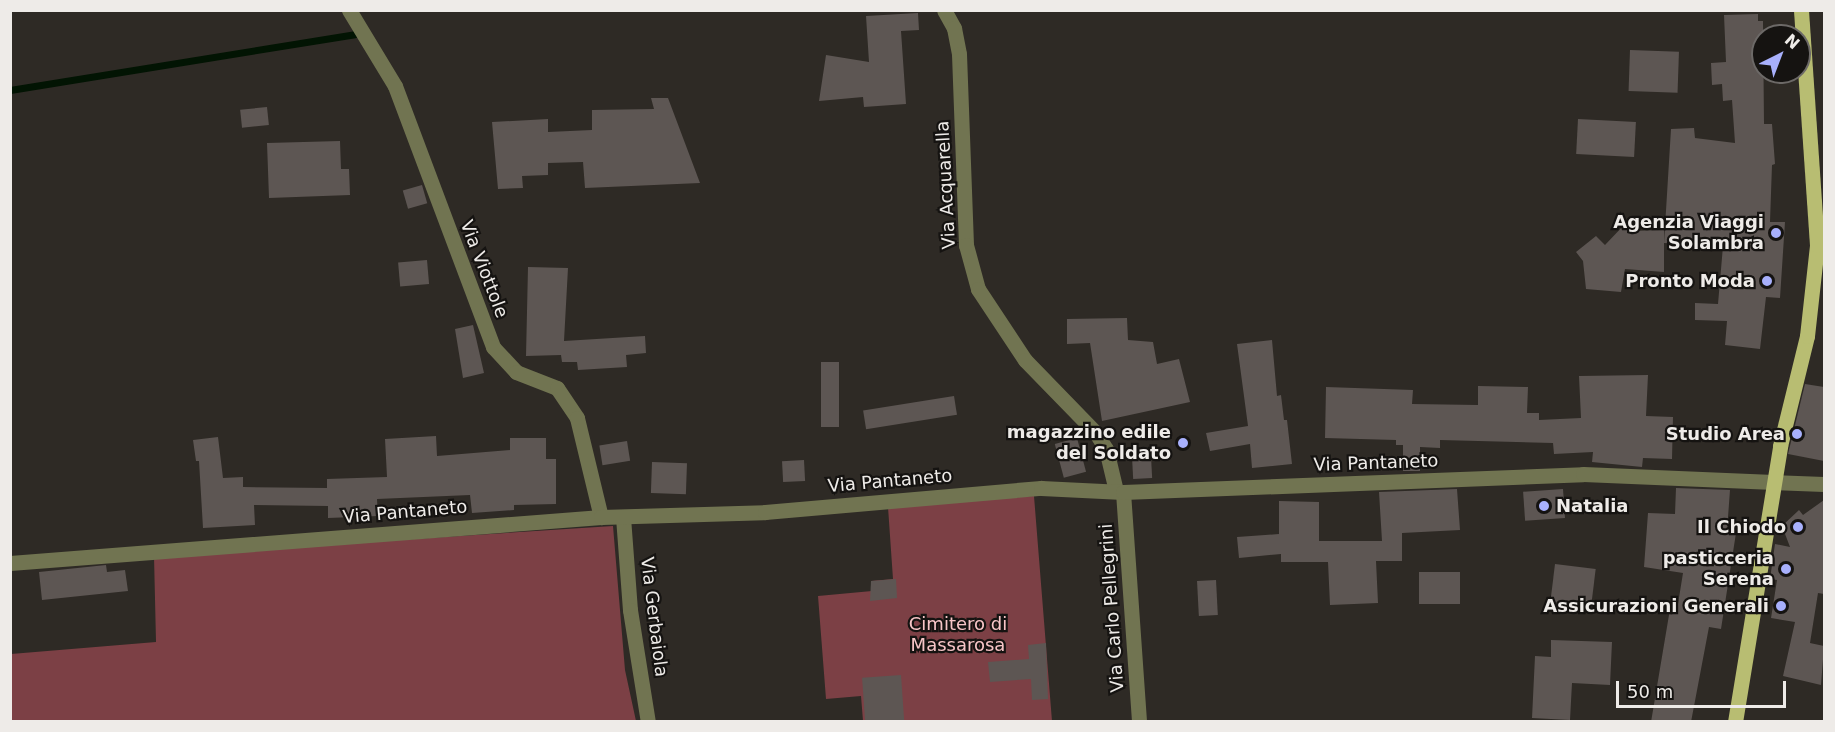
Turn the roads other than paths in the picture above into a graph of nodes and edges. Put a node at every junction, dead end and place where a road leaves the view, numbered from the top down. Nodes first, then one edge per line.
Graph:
1 (349, 10) edge
2 (944, 10) edge
3 (1801, 10) edge
4 (1774, 480) junction
5 (1824, 484) edge
6 (1119, 491) junction
7 (601, 516) junction
8 (623, 517) junction
9 (10, 563) edge
10 (648, 722) edge
11 (1139, 722) edge
12 (1735, 722) edge

1 - 7 street, Via Viottole
2 - 6 street, Via Acquarella
3 - 4 main road
4 - 5 street, Via Pantaneto
4 - 6 street, Via Pantaneto
4 - 12 main road
6 - 8 street, Via Pantaneto
6 - 11 street, Via Carlo Pellegrini
7 - 8 street, Via Pantaneto
7 - 9 street, Via Pantaneto
8 - 10 street, Via Gerbaiola

